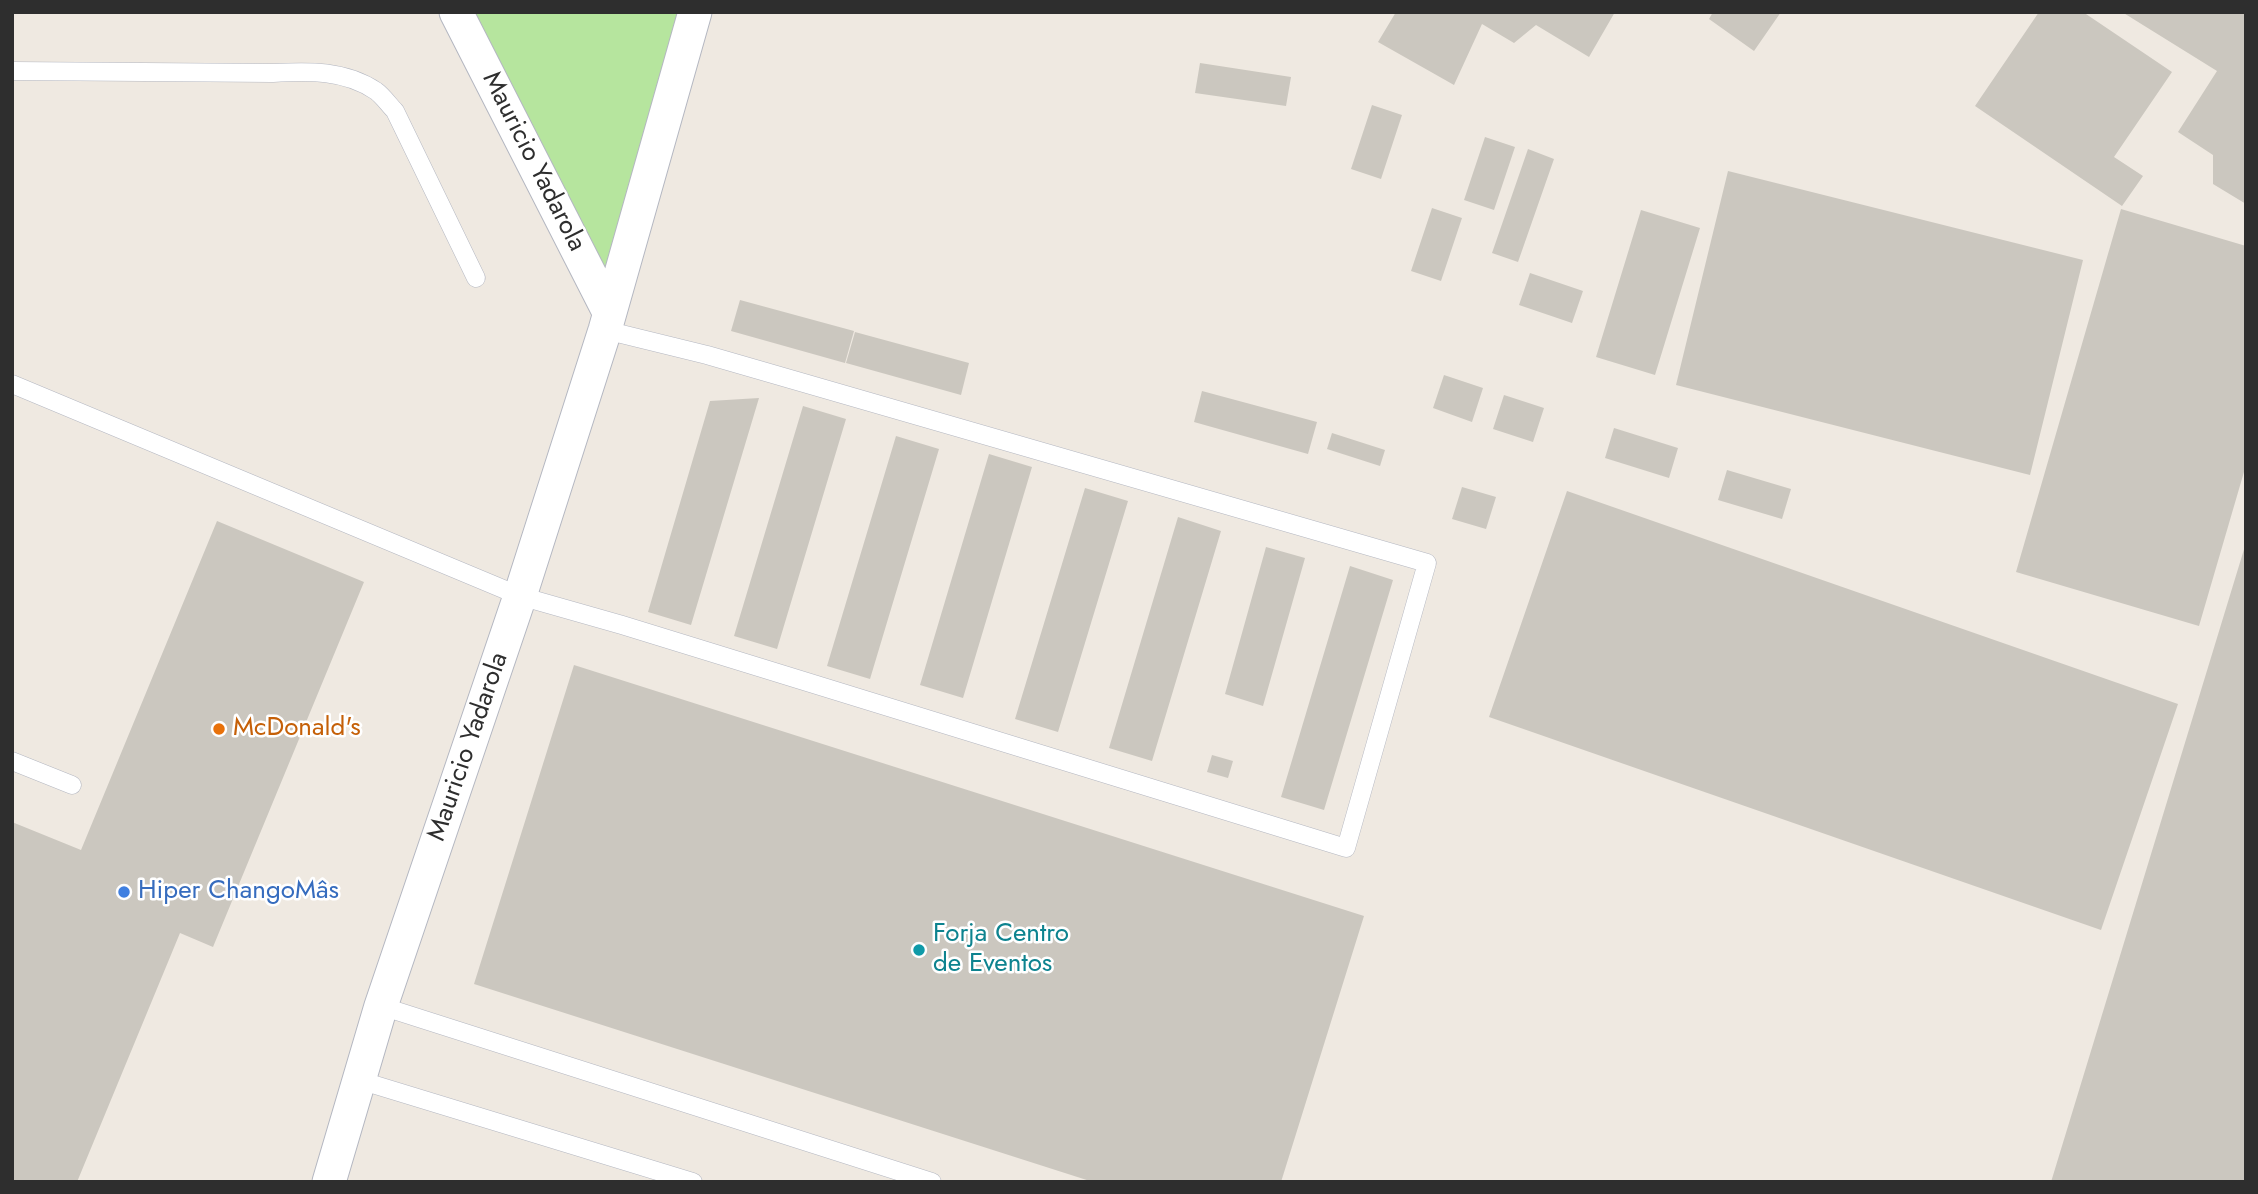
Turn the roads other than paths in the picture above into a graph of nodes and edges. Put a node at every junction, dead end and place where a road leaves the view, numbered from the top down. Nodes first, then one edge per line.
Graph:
1 (456, 12) edge
2 (695, 12) edge
3 (12, 71) edge
4 (477, 278) dead end
5 (607, 321) junction
6 (12, 384) edge
7 (520, 596) junction
8 (12, 761) edge
9 (72, 785) dead end
10 (381, 1006) junction
11 (359, 1080) junction
12 (329, 1182) edge
13 (693, 1182) edge
14 (932, 1182) edge

1 - 5 street, Mauricio Yadarola
2 - 5 street, Mauricio Yadarola
3 - 4 lane
5 - 7 street, Mauricio Yadarola
5 - 7 lane
6 - 7 lane
7 - 10 street, Mauricio Yadarola
8 - 9 lane
10 - 11 street, Mauricio Yadarola
10 - 14 lane
11 - 12 street, Mauricio Yadarola
11 - 13 lane

